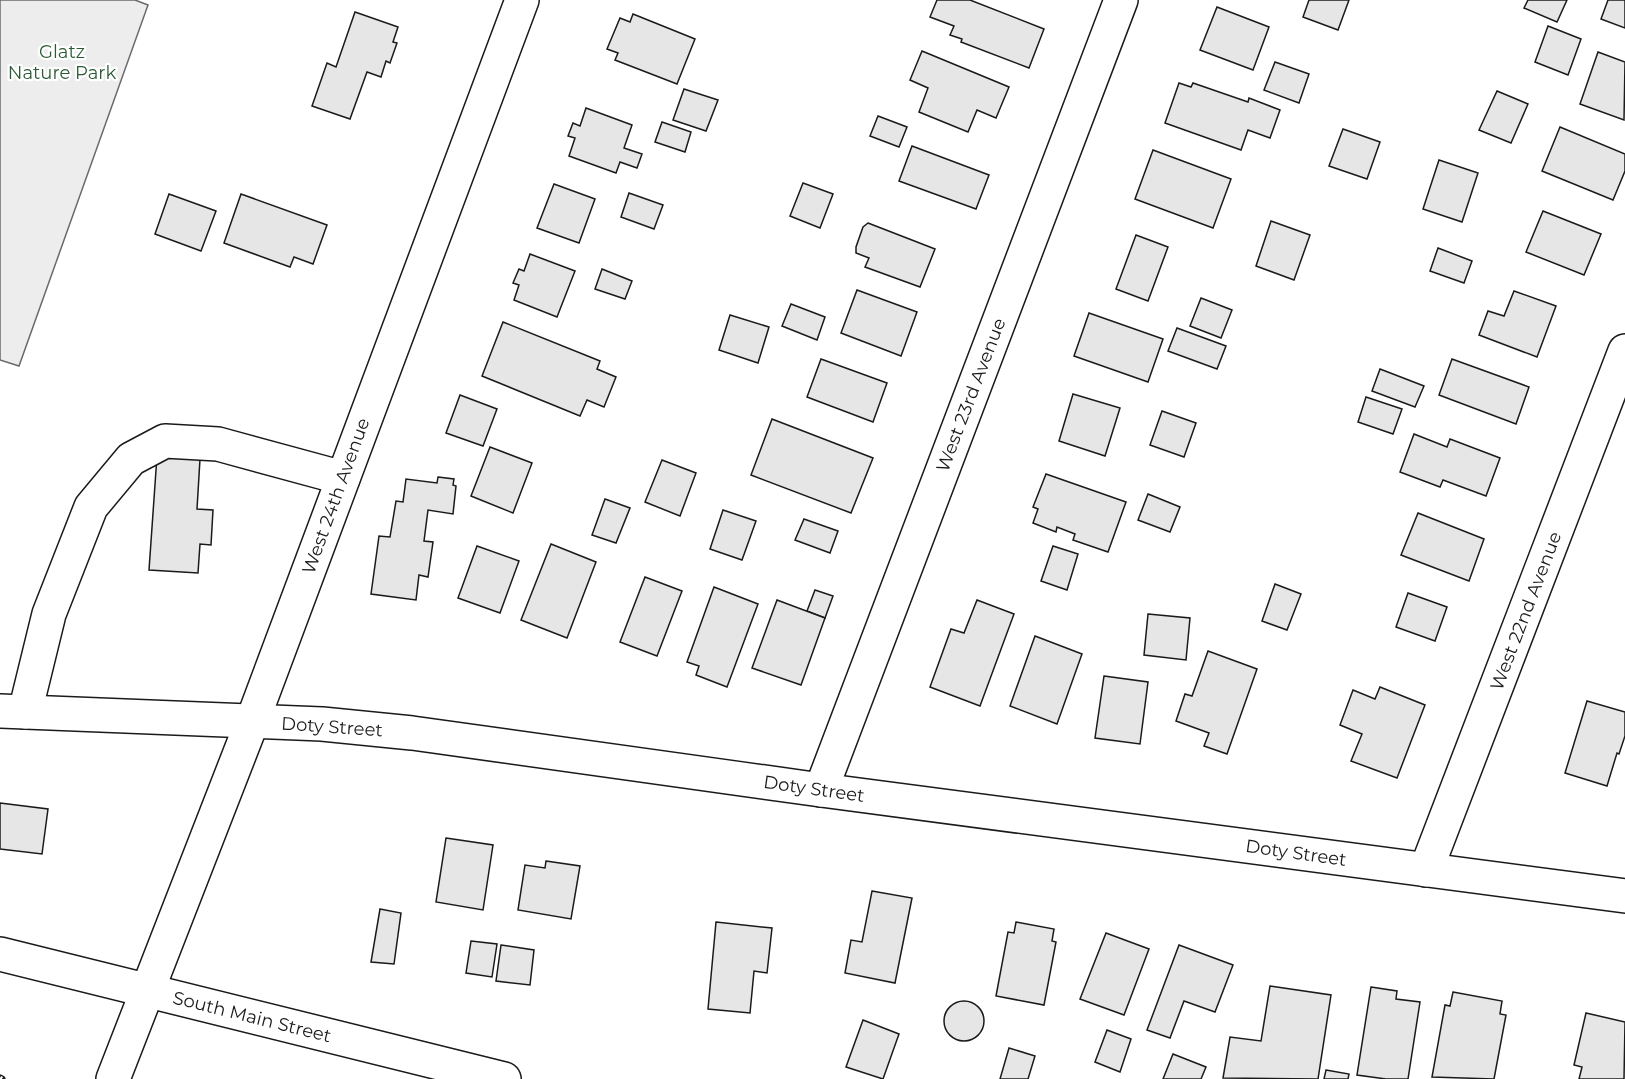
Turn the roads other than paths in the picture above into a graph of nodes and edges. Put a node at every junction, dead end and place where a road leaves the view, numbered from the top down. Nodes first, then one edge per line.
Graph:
1 (522, 0) edge
2 (1121, 0) edge
3 (1625, 351) edge
4 (343, 478) junction
5 (12, 711) edge
6 (252, 722) junction
7 (821, 790) junction
8 (1426, 870) junction
9 (1625, 896) edge
10 (0, 954) edge
11 (148, 991) junction
12 (113, 1079) edge
13 (504, 1079) edge

1 - 4 street, West 24th Avenue
2 - 7 street, West 23rd Avenue
3 - 8 street, West 22nd Avenue
4 - 5 street
4 - 6 street, West 24th Avenue
5 - 6 street, Doty Street
6 - 7 street, Doty Street
6 - 11 street, West 24th Avenue
7 - 8 street, Doty Street
8 - 9 street, Doty Street
10 - 11 street, South Main Street
11 - 12 street, West 24th Avenue
11 - 13 street, South Main Street

